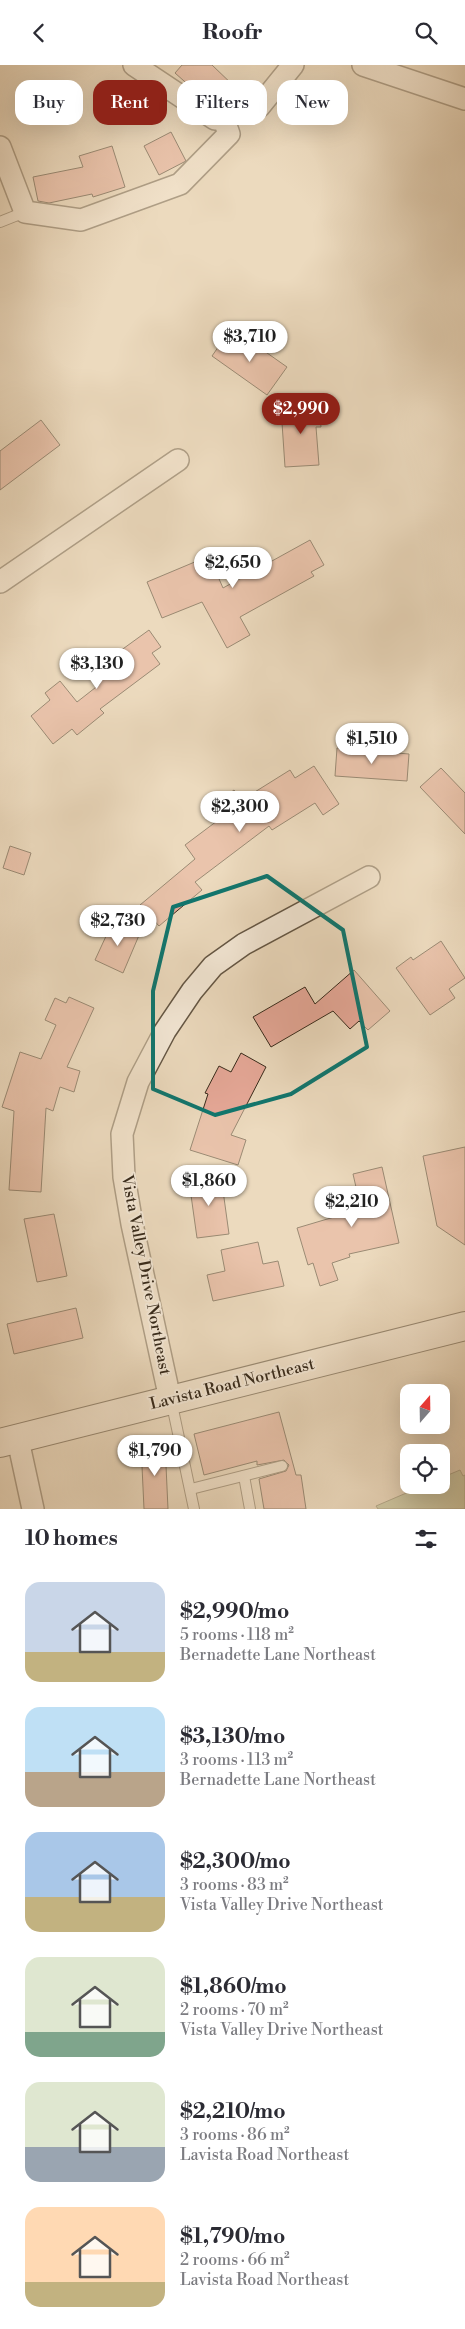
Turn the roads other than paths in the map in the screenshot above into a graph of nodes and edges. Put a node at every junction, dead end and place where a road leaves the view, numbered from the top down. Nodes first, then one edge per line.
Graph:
1 (134, 65) edge
2 (293, 65) edge
3 (363, 65) edge
4 (177, 94) edge
5 (267, 97) edge
6 (465, 99) edge
7 (226, 125) edge
8 (0, 147) edge
9 (25, 212) junction
10 (0, 222) edge
11 (178, 460) dead end
12 (0, 582) edge
13 (369, 877) dead end
14 (465, 1326) edge
15 (170, 1399) junction
16 (9, 1441) edge
17 (282, 1466) dead end
18 (244, 1476) junction
19 (191, 1489) junction
20 (34, 1509) edge
21 (194, 1509) edge
22 (250, 1509) edge

1 - 4 street
2 - 5 street
3 - 6 street
7 - 9 street
8 - 9 street
9 - 10 lane
11 - 12 street
13 - 15 street, Vista Valley Drive Northeast
14 - 15 main road, Lavista Road Northeast
15 - 16 main road, Lavista Road Northeast
15 - 19 lane
16 - 20 street
17 - 18 lane
18 - 19 lane
18 - 22 lane
19 - 21 lane

